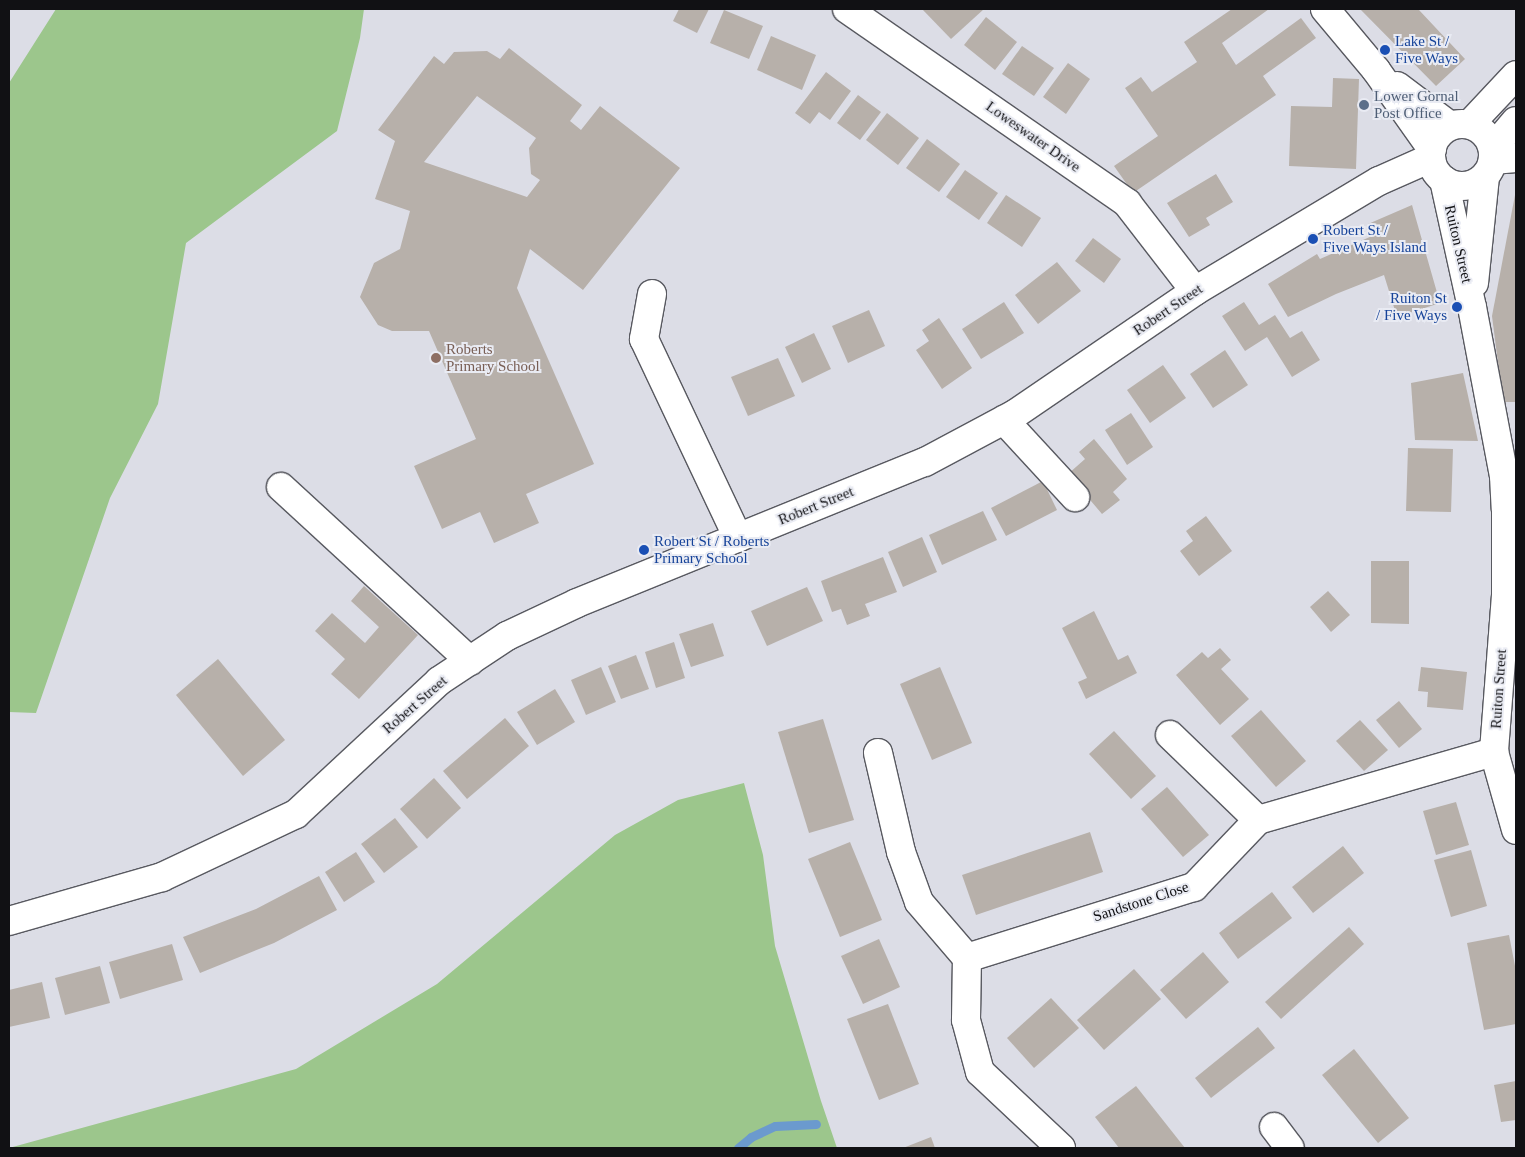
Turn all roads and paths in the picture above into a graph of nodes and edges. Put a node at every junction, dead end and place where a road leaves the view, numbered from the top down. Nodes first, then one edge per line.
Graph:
1 (847, 9) edge
2 (1325, 9) edge
3 (1376, 70) junction
4 (1516, 75) edge
5 (1516, 121) edge
6 (1460, 125) junction
7 (1497, 161) edge
8 (1435, 162) junction
9 (1195, 291) junction
10 (652, 294) dead end
11 (1472, 307) junction
12 (1004, 420) junction
13 (282, 487) dead end
14 (1075, 497) dead end
15 (1511, 510) edge
16 (738, 538) junction
17 (470, 661) junction
18 (1170, 734) dead end
19 (1494, 752) junction
20 (878, 753) dead end
21 (1258, 820) junction
22 (1516, 830) edge
23 (9, 921) edge
24 (967, 958) junction
25 (1274, 1127) dead end
26 (1061, 1148) edge
27 (1290, 1148) edge

1 - 9 street, Loweswater Drive
2 - 3 street
3 - 6 street
3 - 8 street
4 - 6 street
5 - 7 street
6 - 7 street
6 - 8 street
7 - 8 street
7 - 11 street, Ruiton Street
8 - 9 street, Robert Street
8 - 11 street, Ruiton Street
9 - 12 street, Robert Street
10 - 16 street
11 - 15 street, Ruiton Street
12 - 14 street
12 - 16 street, Robert Street
13 - 17 street
15 - 19 street, Ruiton Street
16 - 17 street, Robert Street
17 - 23 street, Robert Street
18 - 21 street
19 - 21 street
19 - 22 street, Ruiton Street
20 - 24 street
21 - 24 street, Sandstone Close
24 - 26 street
25 - 27 street

